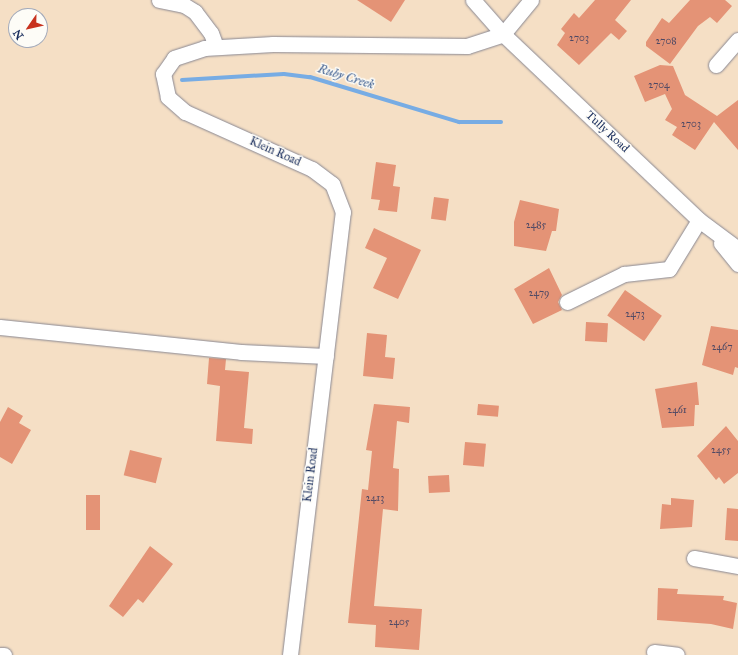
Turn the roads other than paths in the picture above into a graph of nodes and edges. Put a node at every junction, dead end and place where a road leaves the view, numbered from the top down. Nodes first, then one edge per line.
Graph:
1 (159, 0) edge
2 (473, 0) edge
3 (531, 0) edge
4 (503, 34) junction
5 (738, 40) edge
6 (216, 47) junction
7 (716, 65) dead end
8 (705, 225) junction
9 (738, 249) edge
10 (738, 264) edge
11 (567, 302) dead end
12 (0, 328) edge
13 (326, 356) junction
14 (694, 558) dead end
15 (738, 566) edge
16 (654, 652) dead end
17 (0, 655) edge
18 (4, 655) edge
19 (290, 655) edge
20 (677, 655) edge

1 - 6 street
2 - 4 street, Tully Road
3 - 4 street
4 - 6 street, Klein Road
4 - 8 street, Tully Road
5 - 7 street
6 - 13 street, Klein Road
8 - 9 street, Tully Road
8 - 10 street, Tully Road
8 - 11 street
12 - 13 street
13 - 19 street, Klein Road
14 - 15 street
16 - 20 street
17 - 18 street

